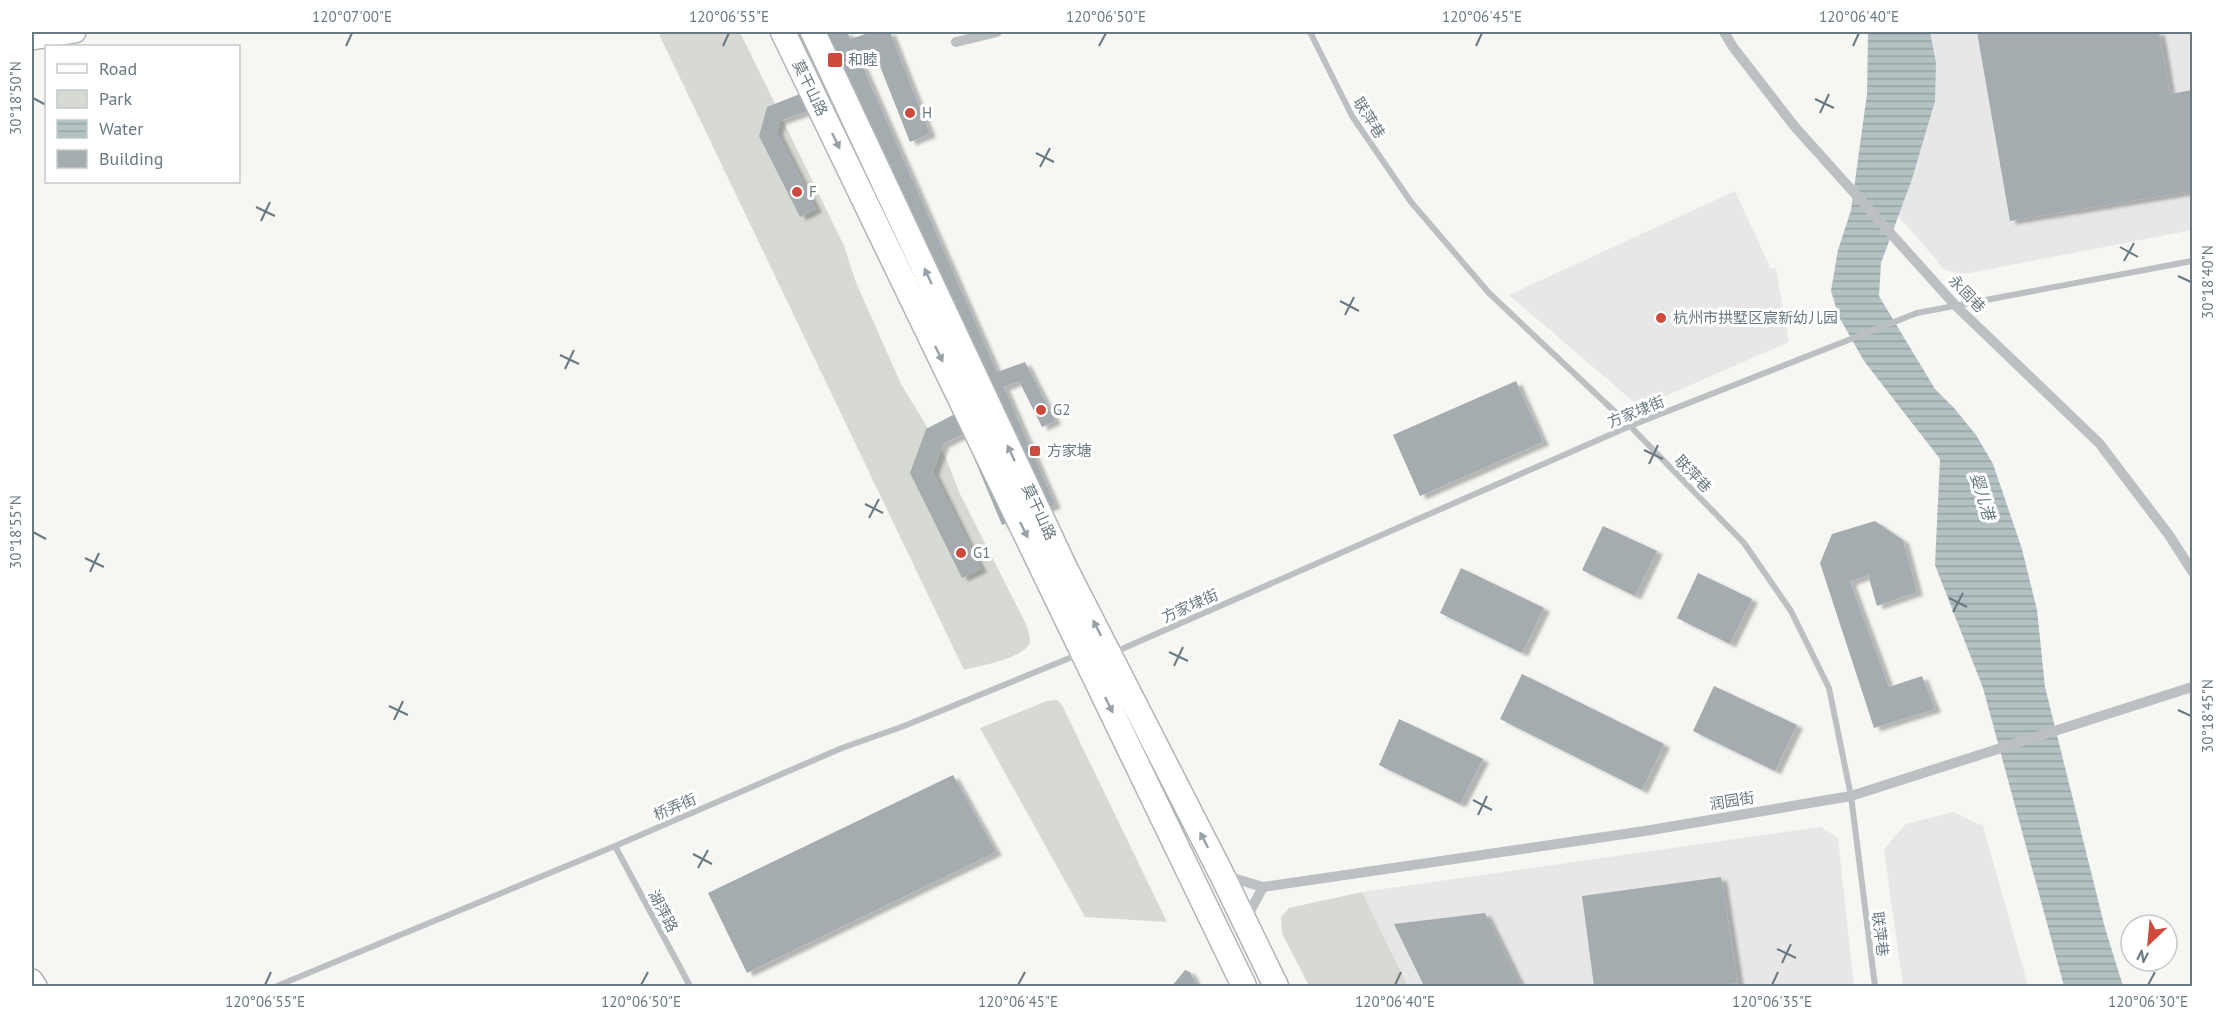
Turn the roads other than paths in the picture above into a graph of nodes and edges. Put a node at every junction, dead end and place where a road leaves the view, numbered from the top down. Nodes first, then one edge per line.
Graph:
1 (75, 32) edge
2 (783, 32) edge
3 (813, 32) edge
4 (997, 32) edge
5 (1310, 32) edge
6 (1724, 32) edge
7 (32, 39) edge
8 (956, 42) dead end
9 (2193, 261) edge
10 (1955, 305) junction
11 (1630, 426) junction
12 (2193, 571) edge
13 (1083, 653) junction
14 (1110, 654) junction
15 (2193, 687) edge
16 (1851, 796) junction
17 (615, 846) junction
18 (1222, 875) junction
19 (1263, 887) junction
20 (1244, 922) junction
21 (32, 980) edge
22 (36, 987) edge
23 (277, 987) edge
24 (690, 987) edge
25 (1244, 987) edge
26 (1276, 987) edge
27 (1875, 987) edge

1 - 7 main road
2 -> 13 main road, 莫干山路
14 -> 3 main road, 莫干山路
4 - 8 street
5 - 11 street, 联萍巷
6 - 10 street, 永固巷
9 - 10 street, 方家埭街
10 - 11 street, 方家埭街
10 - 12 street, 永固巷
11 - 14 street, 方家埭街
11 - 16 street, 联萍巷
13 - 17 street, 桥弄街
13 -> 25 main road, 莫干山路
18 -> 14 main road, 莫干山路
15 - 16 street, 润园街
16 - 19 street, 润园街
16 - 27 street, 联萍巷
17 - 23 street, 桥弄街
17 - 24 street, 湖萍路
18 - 19 street, 润园街
18 - 20 main road, 莫干山路
19 - 20 street
20 - 26 main road, 莫干山路
21 - 22 main road

